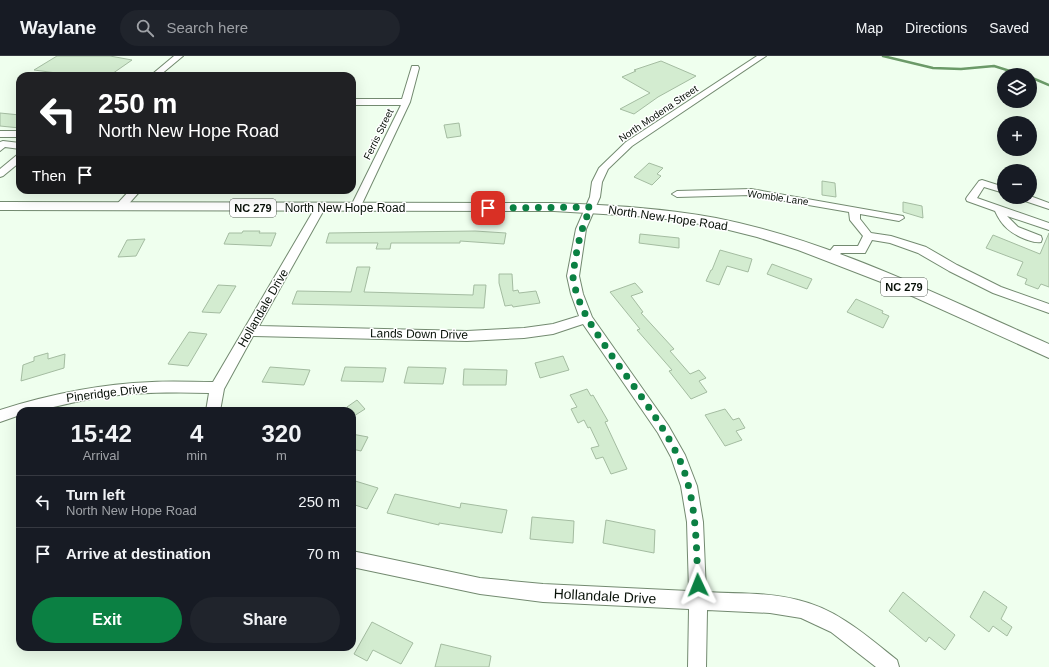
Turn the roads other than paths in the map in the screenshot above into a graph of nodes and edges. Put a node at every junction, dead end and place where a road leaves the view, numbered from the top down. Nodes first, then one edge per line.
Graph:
1 (179, 56) edge
2 (762, 56) edge
3 (415, 68) dead end
4 (159, 72) edge
5 (356, 102) edge
6 (406, 102) junction
7 (0, 134) edge
8 (16, 134) edge
9 (1, 146) edge
10 (16, 146) edge
11 (16, 160) edge
12 (0, 174) edge
13 (997, 188) edge
14 (132, 194) edge
15 (677, 194) dead end
16 (1037, 202) edge
17 (0, 206) edge
18 (121, 206) junction
19 (1049, 206) edge
20 (591, 207) junction
21 (320, 208) junction
22 (355, 208) junction
23 (999, 209) junction
24 (854, 210) junction
25 (899, 218) dead end
26 (1049, 227) edge
27 (868, 236) junction
28 (1037, 240) dead end
29 (831, 257) junction
30 (1049, 309) edge
31 (586, 318) junction
32 (250, 331) junction
33 (1049, 351) edge
34 (217, 388) junction
35 (31, 407) edge
36 (214, 407) edge
37 (16, 411) edge
38 (0, 416) edge
39 (356, 560) edge
40 (698, 601) junction
41 (697, 667) edge
42 (890, 667) edge

1 - 4 street
2 - 20 street, North Modena Street
3 - 6 street, Ferris Street
5 - 6 street
6 - 22 street, Ferris Street
7 - 8 street
9 - 10 street
11 - 12 street
13 - 23 street
14 - 18 street
15 - 24 street, Womble Lane
16 - 19 street
17 - 18 main road, North New Hope Road / NC 279
18 - 21 main road, North New Hope Road / NC 279
20 - 22 main road, North New Hope Road / NC 279
20 - 29 main road, North New Hope Road / NC 279
20 - 31 street, North Modena Street
21 - 22 main road, North New Hope Road / NC 279
21 - 32 street, Hollandale Drive
23 - 26 street
23 - 28 street
24 - 25 street, Womble Lane
24 - 27 street
27 - 29 street
27 - 30 street
29 - 33 main road, North New Hope Road / NC 279
31 - 32 street, Lands Down Drive
31 - 40 street, North Modena Street
32 - 34 street, Hollandale Drive
34 - 35 street, Pineridge Drive
34 - 36 street, Hollandale Drive
37 - 38 street, Pineridge Drive
39 - 40 street, Hollandale Drive
40 - 41 street, North Modena Street
40 - 42 street, Hollandale Drive

